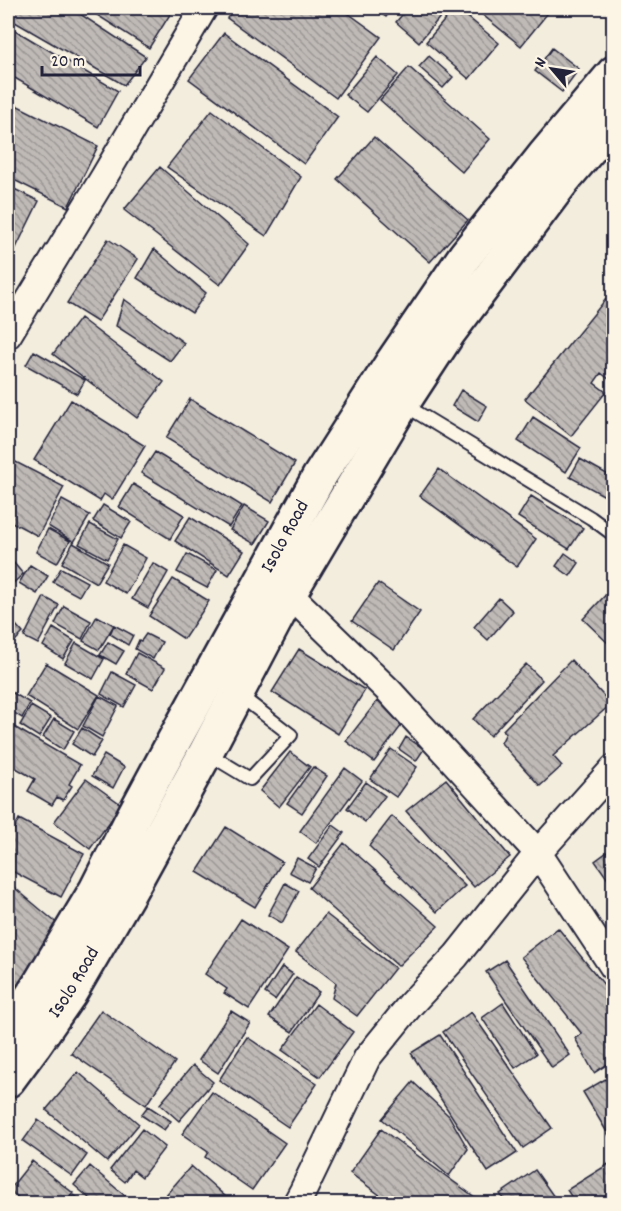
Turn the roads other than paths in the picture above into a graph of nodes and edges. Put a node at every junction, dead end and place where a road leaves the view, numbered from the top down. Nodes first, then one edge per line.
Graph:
1 (204, 8) edge
2 (612, 69) edge
3 (611, 129) edge
4 (8, 335) edge
5 (402, 404) junction
6 (614, 535) edge
7 (289, 594) junction
8 (237, 693) junction
9 (175, 740) junction
10 (206, 752) junction
11 (614, 768) edge
12 (538, 853) junction
13 (614, 968) edge
14 (8, 1032) edge
15 (8, 1080) edge
16 (296, 1203) edge

1 - 4 street
2 - 9 main road, Isolo Road
3 - 5 main road, Isolo Road
5 - 6 lane
5 - 7 main road, Isolo Road
7 - 8 main road, Isolo Road
7 - 12 street
8 - 10 main road, Isolo Road
8 - 10 lane
9 - 10 main road
9 - 14 main road, Isolo Road
10 - 15 main road, Isolo Road
11 - 12 street
12 - 13 street
12 - 16 street

